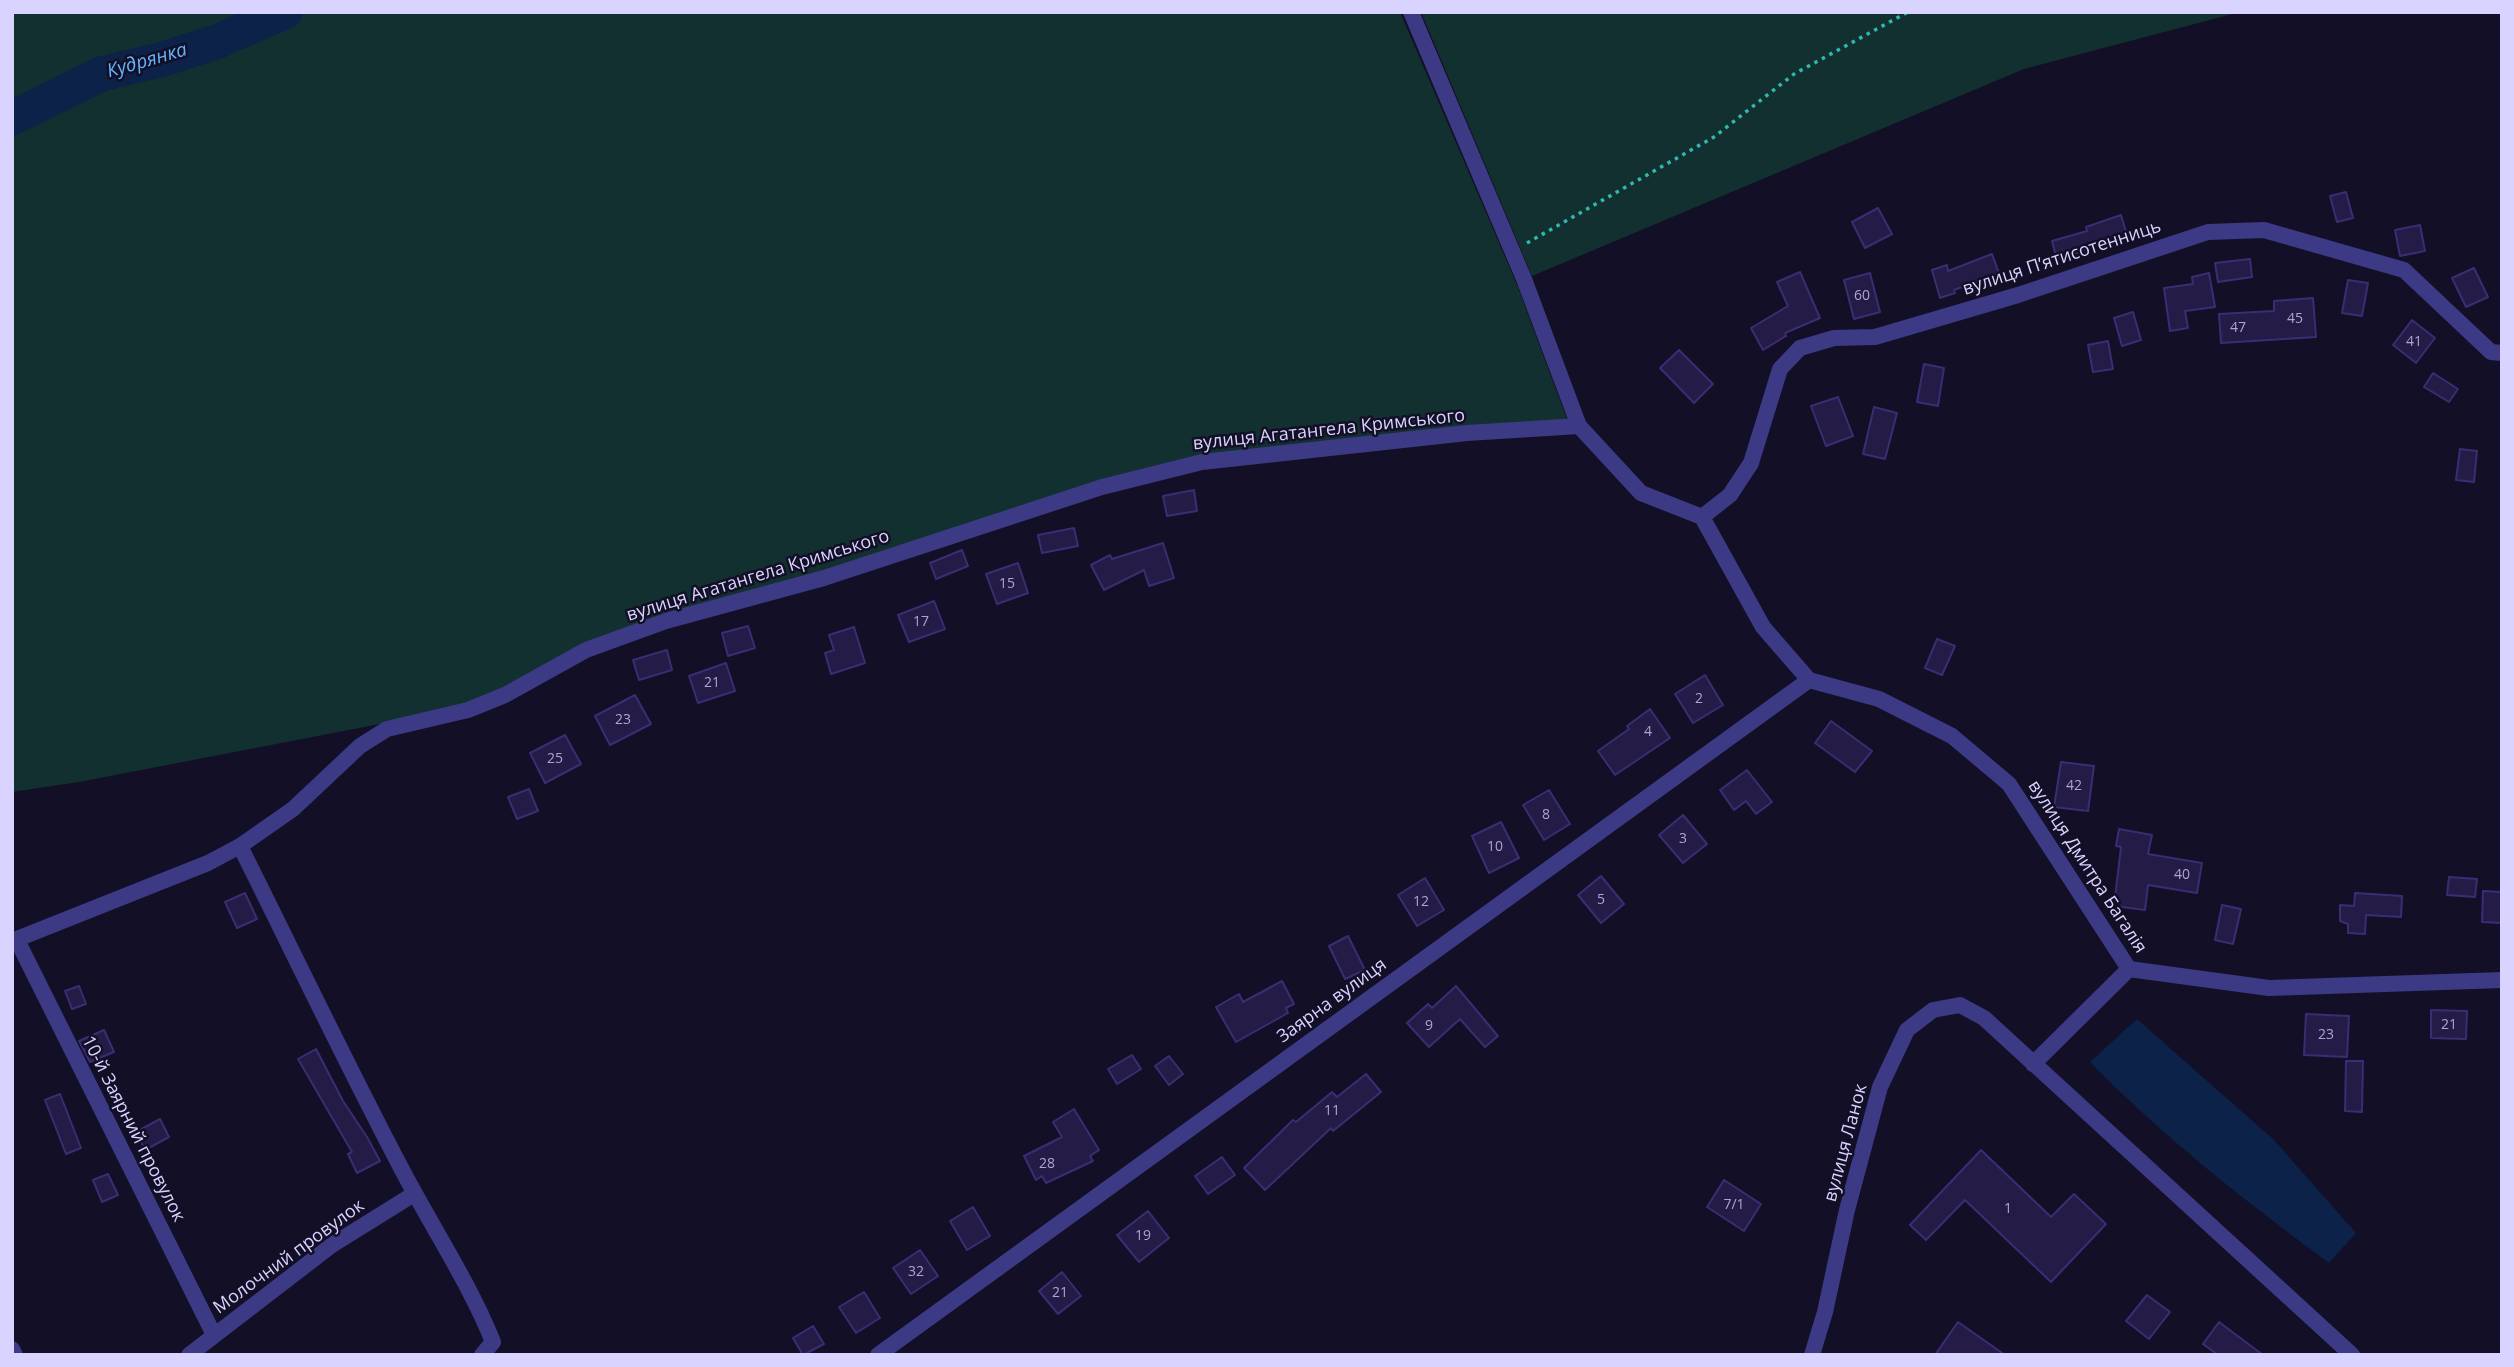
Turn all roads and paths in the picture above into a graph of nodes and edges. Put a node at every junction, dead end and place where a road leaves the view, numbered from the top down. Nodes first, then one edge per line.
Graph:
1 (1411, 12) edge
2 (1908, 12) edge
3 (1512, 251) junction
4 (2502, 353) edge
5 (1579, 426) junction
6 (1702, 517) junction
7 (1809, 680) junction
8 (240, 846) junction
9 (14, 940) edge
10 (2129, 969) junction
11 (2502, 979) edge
12 (2033, 1064) junction
13 (414, 1194) junction
14 (214, 1335) junction
15 (12, 1349) edge
16 (15, 1355) edge
17 (190, 1355) edge
18 (482, 1355) edge
19 (878, 1355) edge
20 (1812, 1355) edge
21 (2352, 1355) edge

1 - 3 street
2 - 3 path
3 - 5 street
4 - 6 street, вулиця Пʼятисотенниць
5 - 6 street
5 - 8 street, вулиця Агатангела Кримського
6 - 7 street
7 - 10 street, вулиця Дмитра Багалія
7 - 19 street, Заярна вулиця
8 - 9 street, вулиця Агатангела Кримського
8 - 13 street
9 - 14 street, 10-й Заярний провулок
10 - 11 street, вулиця Дмитра Багалія
10 - 12 street
12 - 20 street, вулиця Ланок
12 - 21 street
13 - 14 street, Молочний провулок
13 - 18 street
14 - 17 street, Молочний провулок
15 - 16 street

